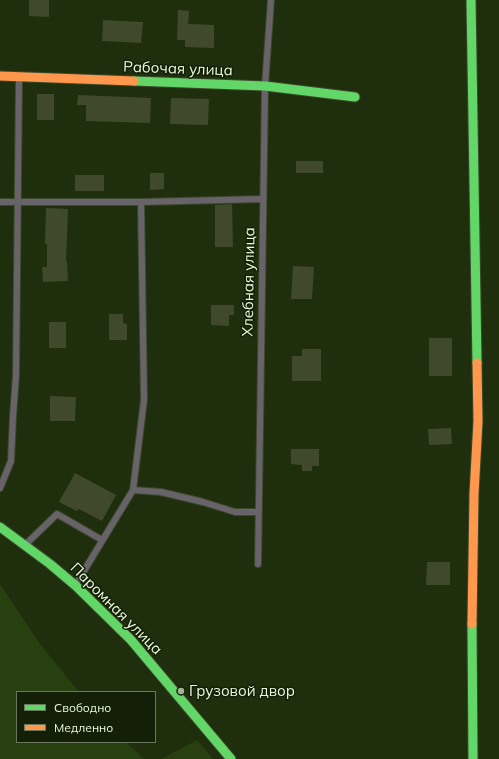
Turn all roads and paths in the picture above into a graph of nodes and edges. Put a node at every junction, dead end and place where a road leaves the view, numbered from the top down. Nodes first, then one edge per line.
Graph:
1 (271, 0) edge
2 (472, 0) edge
3 (0, 76) edge
4 (19, 78) junction
5 (265, 86) junction
6 (355, 97) dead end
7 (263, 199) junction
8 (0, 202) edge
9 (141, 202) junction
10 (17, 203) junction
11 (0, 488) edge
12 (133, 490) junction
13 (259, 512) junction
14 (0, 527) edge
15 (102, 540) junction
16 (24, 546) junction
17 (258, 564) dead end
18 (76, 586) junction
19 (231, 759) edge
20 (473, 759) edge

1 - 5 lane, Хлебная улица
2 - 20 street
3 - 4 street, Рабочая улица
4 - 5 street, Рабочая улица
4 - 10 lane
5 - 6 street, Рабочая улица
5 - 7 lane, Хлебная улица
7 - 9 lane
7 - 13 lane, Хлебная улица
8 - 10 lane
9 - 10 lane
9 - 12 lane
10 - 11 lane
12 - 13 lane
12 - 15 lane
13 - 17 lane, Хлебная улица
14 - 16 street, Паромная улица
15 - 16 lane
15 - 18 lane
16 - 18 street, Паромная улица
18 - 19 street, Паромная улица

